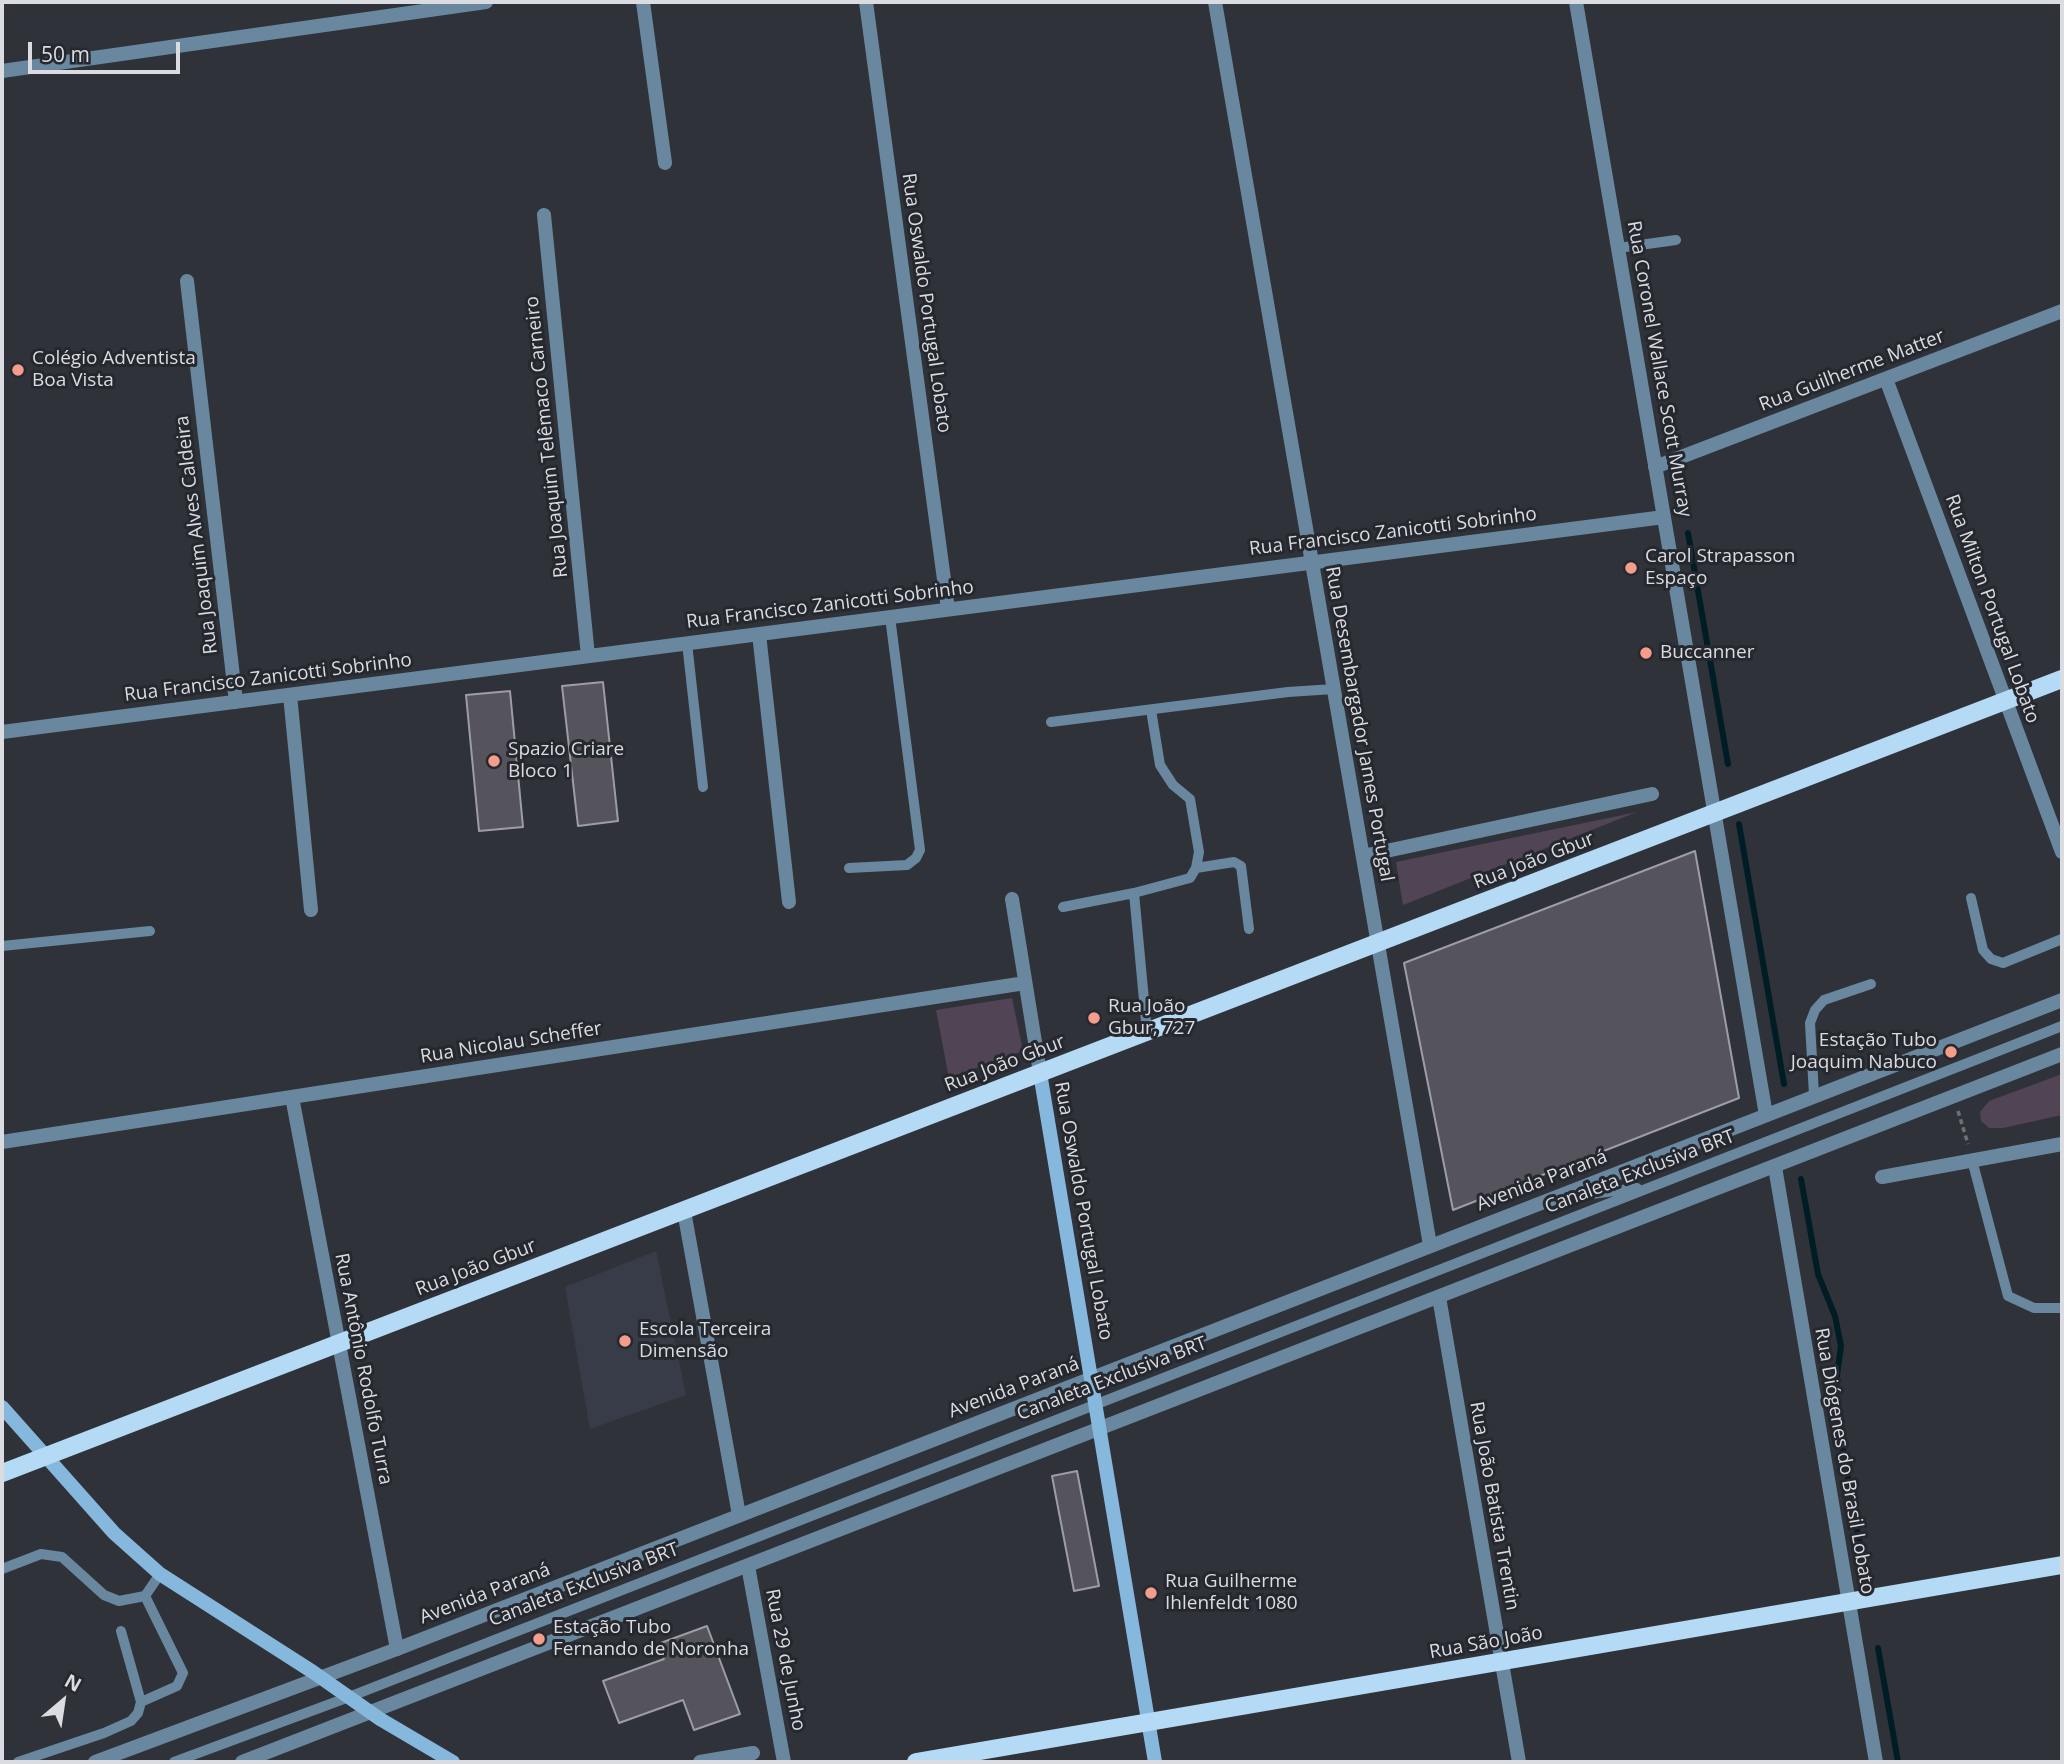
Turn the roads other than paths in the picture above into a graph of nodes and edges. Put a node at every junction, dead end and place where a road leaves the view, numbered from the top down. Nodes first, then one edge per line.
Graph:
1 (486, 2) edge
2 (643, 2) edge
3 (866, 2) edge
4 (1215, 2) edge
5 (1577, 2) edge
6 (2, 71) edge
7 (665, 163) dead end
8 (544, 215) dead end
9 (1676, 240) dead end
10 (1618, 248) junction
11 (187, 281) dead end
12 (2062, 311) edge
13 (1886, 379) junction
14 (1655, 467) junction
15 (1664, 517) junction
16 (1311, 562) junction
17 (948, 609) junction
18 (890, 617) junction
19 (759, 634) junction
20 (687, 643) junction
21 (588, 656) junction
22 (2062, 679) edge
23 (1334, 690) junction
24 (290, 695) junction
25 (2006, 701) junction
26 (236, 702) junction
27 (1151, 710) junction
28 (1051, 722) dead end
29 (2, 732) edge
30 (703, 787) dead end
31 (1652, 794) dead end
32 (1714, 814) junction
33 (2062, 852) edge
34 (1363, 856) junction
35 (849, 868) dead end
36 (1196, 868) junction
37 (1134, 893) junction
38 (1972, 898) dead end
39 (1012, 899) dead end
40 (789, 902) dead end
41 (1063, 907) dead end
42 (311, 911) dead end
43 (1249, 929) dead end
44 (150, 930) dead end
45 (2062, 939) edge
46 (1377, 943) junction
47 (2, 946) edge
48 (1025, 983) junction
49 (1871, 984) dead end
50 (2062, 1000) edge
51 (2062, 1026) edge
52 (1147, 1032) junction
53 (2062, 1054) edge
54 (1040, 1073) junction
55 (1814, 1095) junction
56 (292, 1097) junction
57 (1766, 1115) junction
58 (2, 1142) edge
59 (2062, 1144) edge
60 (1972, 1160) junction
61 (1775, 1167) junction
62 (1882, 1177) dead end
63 (1652, 1187) junction
64 (1547, 1199) junction
65 (684, 1210) junction
66 (1430, 1245) junction
67 (1439, 1297) junction
68 (2062, 1308) edge
69 (339, 1343) junction
70 (1091, 1379) junction
71 (1096, 1404) junction
72 (2, 1407) edge
73 (1099, 1429) junction
74 (44, 1457) junction
75 (2, 1473) edge
76 (739, 1515) junction
77 (2062, 1565) edge
78 (748, 1566) junction
79 (2, 1569) edge
80 (160, 1574) junction
81 (145, 1596) junction
82 (1849, 1602) junction
83 (121, 1631) dead end
84 (397, 1648) junction
85 (1501, 1662) junction
86 (320, 1677) junction
87 (349, 1697) junction
88 (141, 1702) junction
89 (371, 1712) junction
90 (1148, 1723) junction
91 (753, 1753) dead end
92 (18, 1762) edge
93 (95, 1762) edge
94 (174, 1762) edge
95 (242, 1762) edge
96 (453, 1762) edge
97 (700, 1762) edge
98 (785, 1762) edge
99 (916, 1762) edge
100 (1154, 1762) edge
101 (1519, 1762) edge
102 (1876, 1762) edge

1 - 6 street
2 - 7 street
3 - 17 street, Rua Oswaldo Portugal Lobato
4 - 16 street, Rua Desembargador James Portugal
5 - 10 street, Rua Coronel Wallace Scott Murray
8 - 21 street, Rua Joaquim Telêmaco Carneiro
9 - 10 lane
10 - 14 street, Rua Coronel Wallace Scott Murray
11 - 26 street, Rua Joaquim Alves Caldeira
12 - 13 street, Rua Guilherme Matter
13 - 14 street, Rua Guilherme Matter
13 - 25 street, Rua Milton Portugal Lobato
14 - 15 street, Rua Coronel Wallace Scott Murray
15 - 16 street, Rua Francisco Zanicotti Sobrinho
15 - 32 street, Rua Coronel Wallace Scott Murray
16 - 17 street, Rua Francisco Zanicotti Sobrinho
16 - 23 street, Rua Desembargador James Portugal
17 - 18 street, Rua Francisco Zanicotti Sobrinho
18 - 19 street, Rua Francisco Zanicotti Sobrinho
18 - 35 lane
19 - 20 street, Rua Francisco Zanicotti Sobrinho
19 - 40 street
20 - 21 street, Rua Francisco Zanicotti Sobrinho
20 - 30 lane
21 - 24 street, Rua Francisco Zanicotti Sobrinho
22 - 25 main road, Rua João Gbur
23 - 27 lane
23 - 34 street, Rua Desembargador James Portugal
24 - 26 street, Rua Francisco Zanicotti Sobrinho
24 - 42 street
25 - 32 main road, Rua João Gbur
25 - 33 street, Rua Milton Portugal Lobato
26 - 29 street, Rua Francisco Zanicotti Sobrinho
27 - 28 lane
27 - 36 lane
31 - 34 street
32 - 46 main road, Rua João Gbur
32 - 57 street, Rua Coronel Wallace Scott Murray
34 - 46 street, Rua Desembargador James Portugal
36 - 37 lane
36 - 43 lane
37 - 41 lane
37 - 52 lane
38 - 45 lane
39 - 48 street, Rua Oswaldo Portugal Lobato
44 - 47 lane
46 - 52 main road, Rua João Gbur
46 - 66 street, Rua Desembargador James Portugal
48 - 54 street, Rua Oswaldo Portugal Lobato
48 - 56 street, Rua Nicolau Scheffer
49 - 55 lane
50 - 55 street, Avenida Paraná
51 - 63 lane, Canaleta Exclusiva BRT
52 - 54 main road, Rua João Gbur
53 - 61 street
54 - 65 main road, Rua João Gbur
54 - 70 main road, Rua Oswaldo Portugal Lobato
55 - 57 street, Avenida Paraná
56 - 58 street, Rua Nicolau Scheffer
56 - 69 street, Rua Antônio Rodolfo Turra
57 - 64 street, Avenida Paraná
59 - 60 street
60 - 62 street
60 - 68 lane
61 - 67 street
61 - 82 street, Rua Diógenes do Brasil Lobato
63 - 64 lane
63 - 71 lane, Canaleta Exclusiva BRT
64 - 66 street, Avenida Paraná
65 - 69 main road, Rua João Gbur
65 - 76 street
66 - 70 street, Avenida Paraná
67 - 73 street
67 - 85 street, Rua João Batista Trentin
69 - 74 main road, Rua João Gbur
69 - 84 street, Rua Antônio Rodolfo Turra
70 - 71 main road, Rua Oswaldo Portugal Lobato
70 - 76 street, Avenida Paraná
71 - 73 main road, Rua Oswaldo Portugal Lobato
71 - 87 lane, Canaleta Exclusiva BRT
72 - 74 main road
73 - 78 street
73 - 90 main road, Rua Oswaldo Portugal Lobato
74 - 75 main road, Rua João Gbur
74 - 80 main road
76 - 84 street, Avenida Paraná
77 - 82 main road, Rua São João
78 - 89 street
78 - 98 street, Rua 29 de Junho
79 - 81 lane
80 - 81 lane
80 - 86 main road
81 - 88 lane
82 - 85 main road, Rua São João
82 - 102 street, Rua Diógenes do Brasil Lobato
83 - 88 lane
84 - 86 street, Avenida Paraná
85 - 90 main road, Rua São João
85 - 101 street, Rua João Batista Trentin
86 - 87 main road
86 - 93 street, Avenida Paraná
87 - 89 main road
87 - 94 lane, Canaleta Exclusiva BRT
88 - 92 lane
89 - 95 street
89 - 96 main road
90 - 99 main road, Rua São João
90 - 100 main road, Rua Oswaldo Portugal Lobato
91 - 97 street

